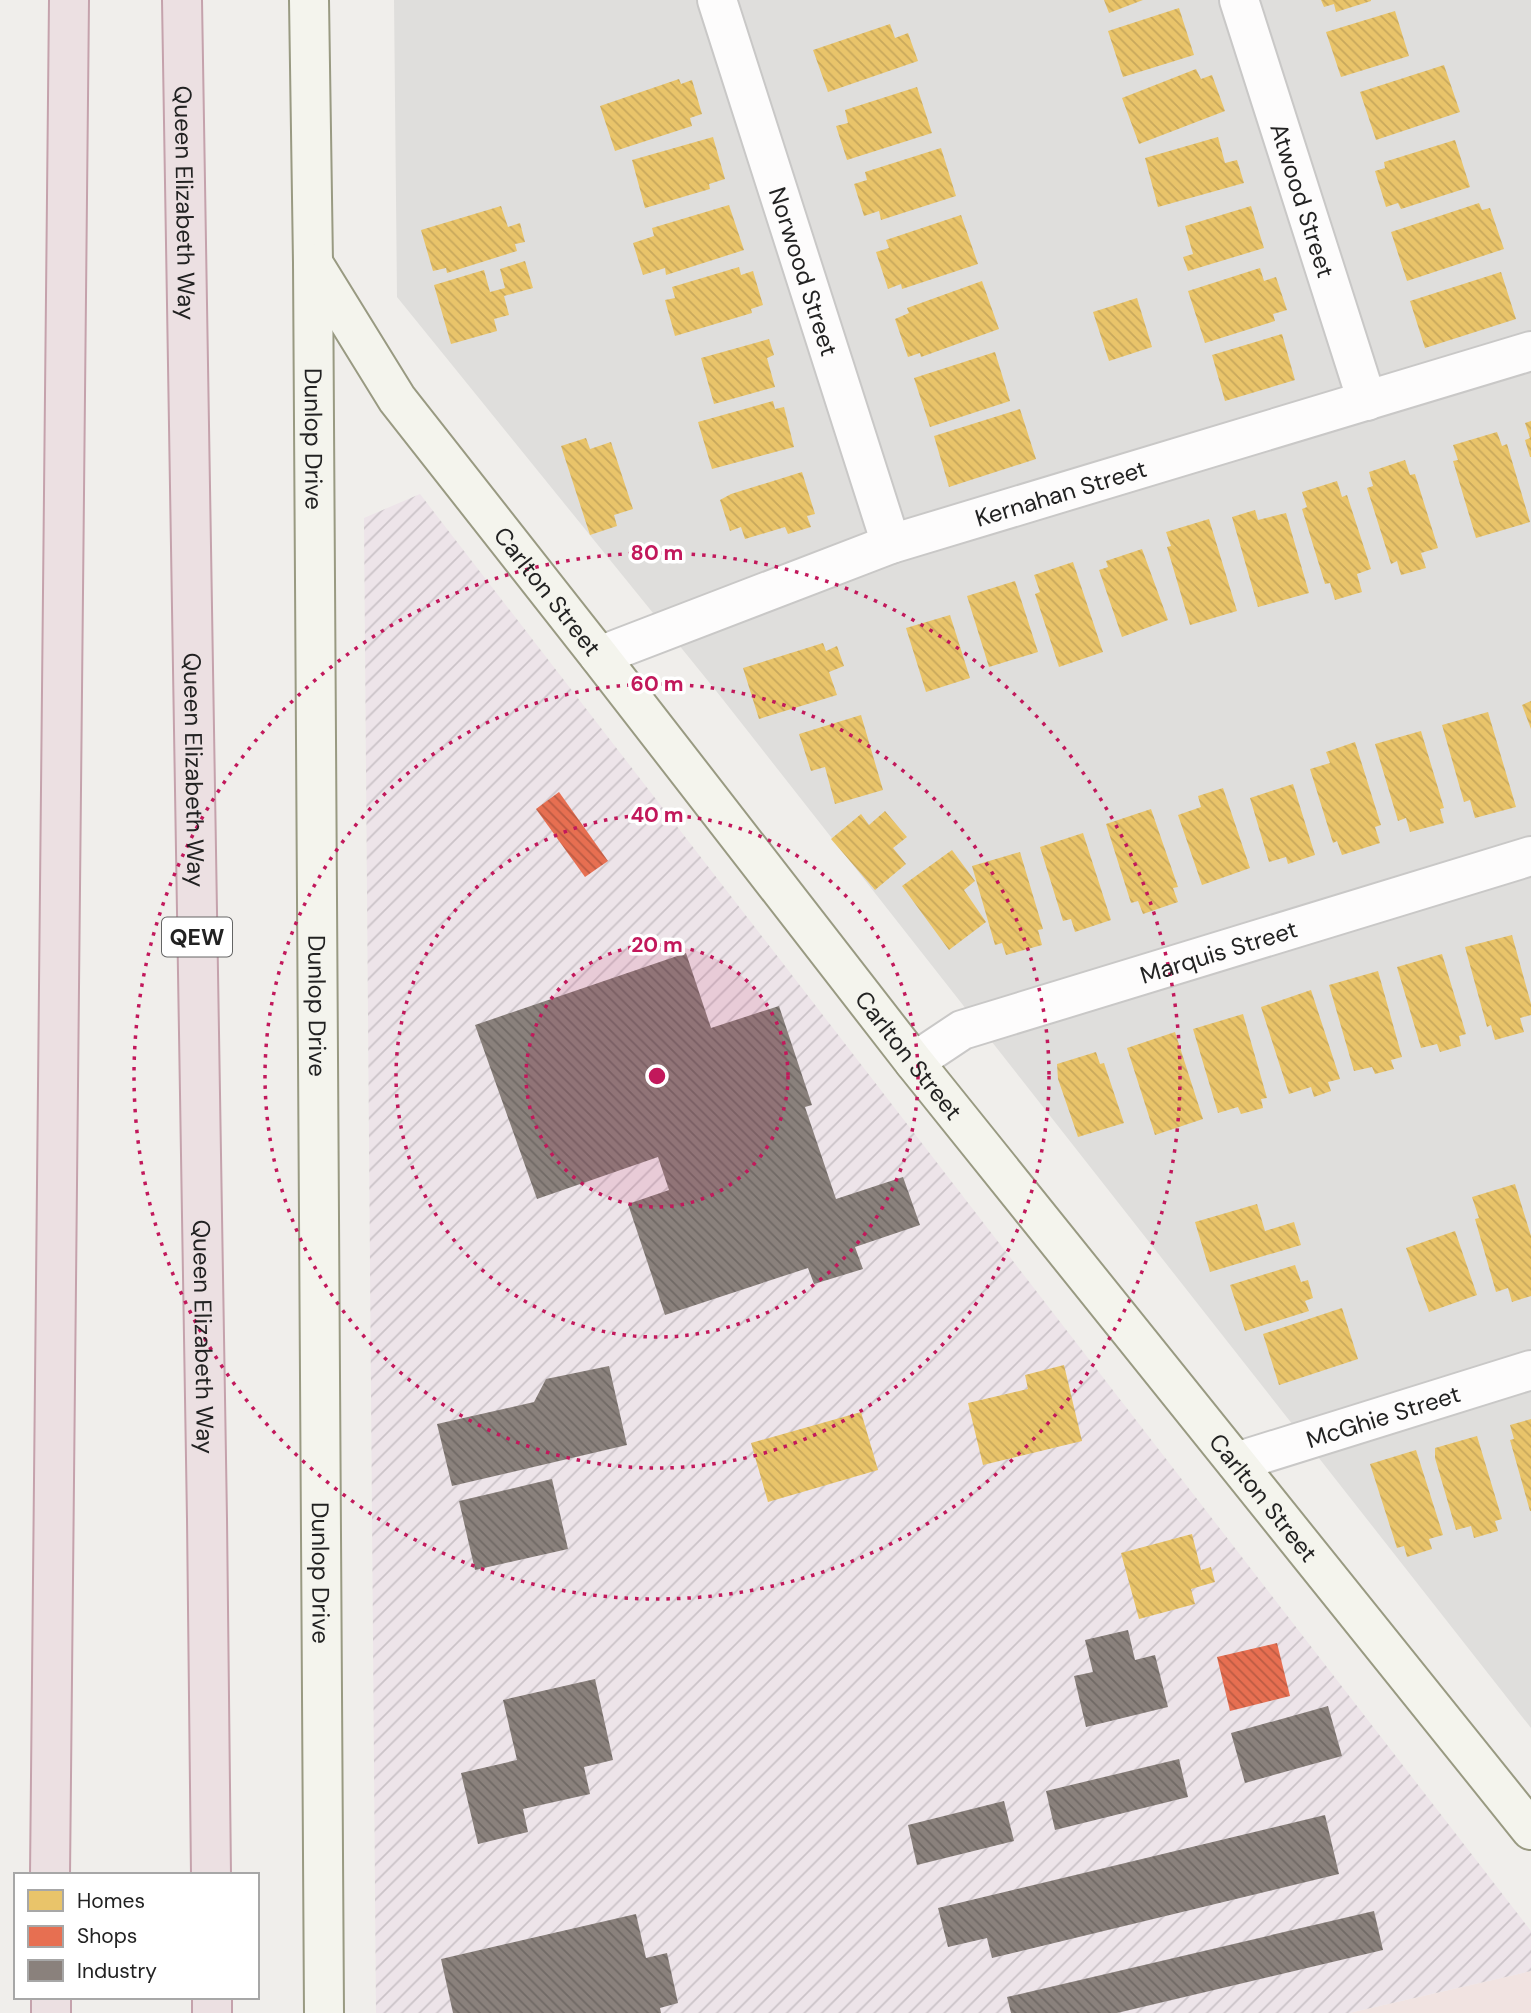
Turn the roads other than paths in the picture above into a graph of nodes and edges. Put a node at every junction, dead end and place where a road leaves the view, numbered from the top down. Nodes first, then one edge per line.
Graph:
1 (69, 0) edge
2 (182, 0) edge
3 (309, 0) edge
4 (717, 0) edge
5 (1239, 0) edge
6 (313, 263) junction
7 (1531, 351) edge
8 (1367, 401) junction
9 (891, 544) junction
10 (599, 656) junction
11 (1531, 856) edge
12 (914, 1062) junction
13 (1531, 1370) edge
14 (1236, 1462) junction
15 (1531, 1830) edge
16 (50, 1873) edge
17 (211, 1873) edge
18 (324, 2013) edge

1 - 16 highway
2 - 17 highway, Queen Elizabeth Way / QEW
3 - 6 main road, Dunlop Drive
4 - 9 street, Norwood Street
5 - 8 street, Atwood Street
6 - 10 main road, Carlton Street
6 - 18 main road, Dunlop Drive
7 - 8 street, Kernahan Street
8 - 9 street, Kernahan Street
9 - 10 street, Kernahan Street
10 - 12 main road, Carlton Street
11 - 12 street, Marquis Street
12 - 14 main road, Carlton Street
13 - 14 street, McGhie Street
14 - 15 main road, Carlton Street

